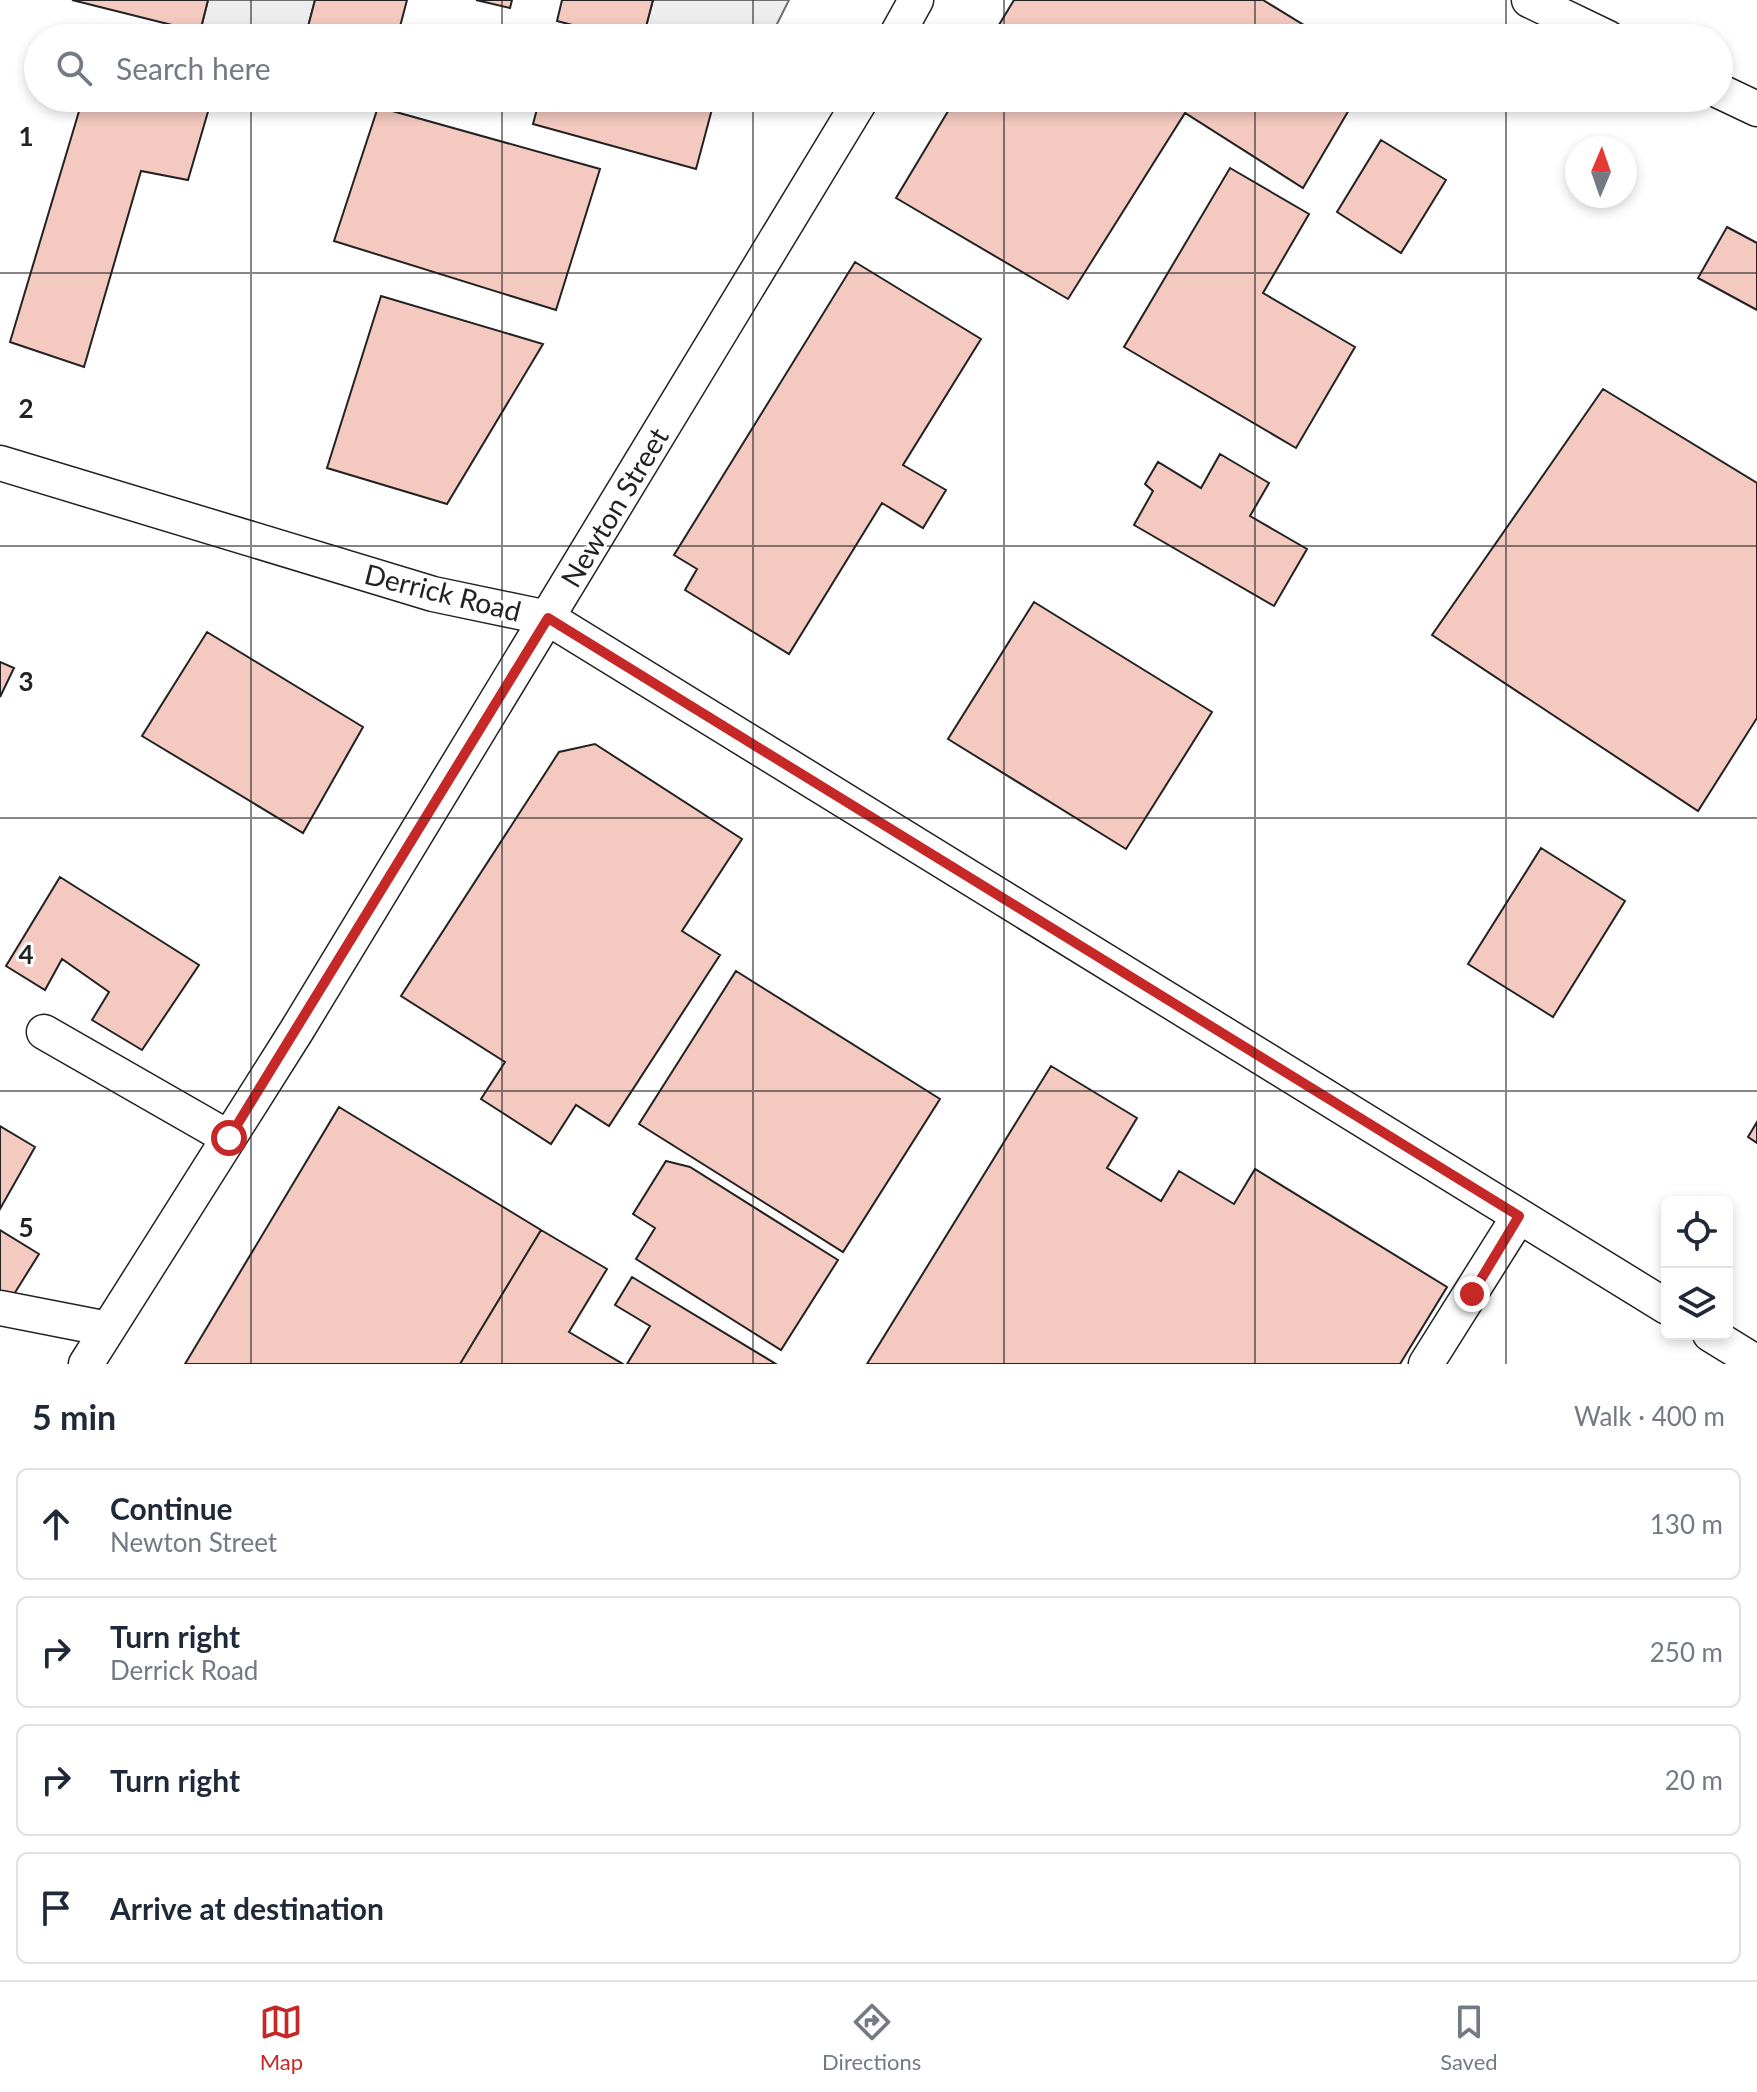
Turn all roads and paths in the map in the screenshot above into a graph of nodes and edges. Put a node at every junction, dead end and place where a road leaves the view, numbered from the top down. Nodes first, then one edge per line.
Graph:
1 (916, 0) edge
2 (1529, 0) edge
3 (903, 24) edge
4 (1579, 24) edge
5 (1733, 98) edge
6 (1757, 109) edge
7 (854, 112) edge
8 (0, 463) edge
9 (548, 618) junction
10 (44, 1032) dead end
11 (229, 1138) junction
12 (1519, 1216) junction
13 (1661, 1303) edge
14 (0, 1308) edge
15 (108, 1329) junction
16 (1720, 1340) edge
17 (1757, 1363) edge
18 (86, 1364) edge
19 (1426, 1364) edge

1 - 3 street
2 - 4 street
5 - 6 street
7 - 9 street, Newton Street
8 - 9 street, Derrick Road
9 - 11 street, Newton Street
9 - 12 street, Derrick Road
10 - 11 street
11 - 15 street, Newton Street
12 - 13 street, Derrick Road
12 - 19 street
14 - 15 street
15 - 18 street, Newton Street
16 - 17 street

